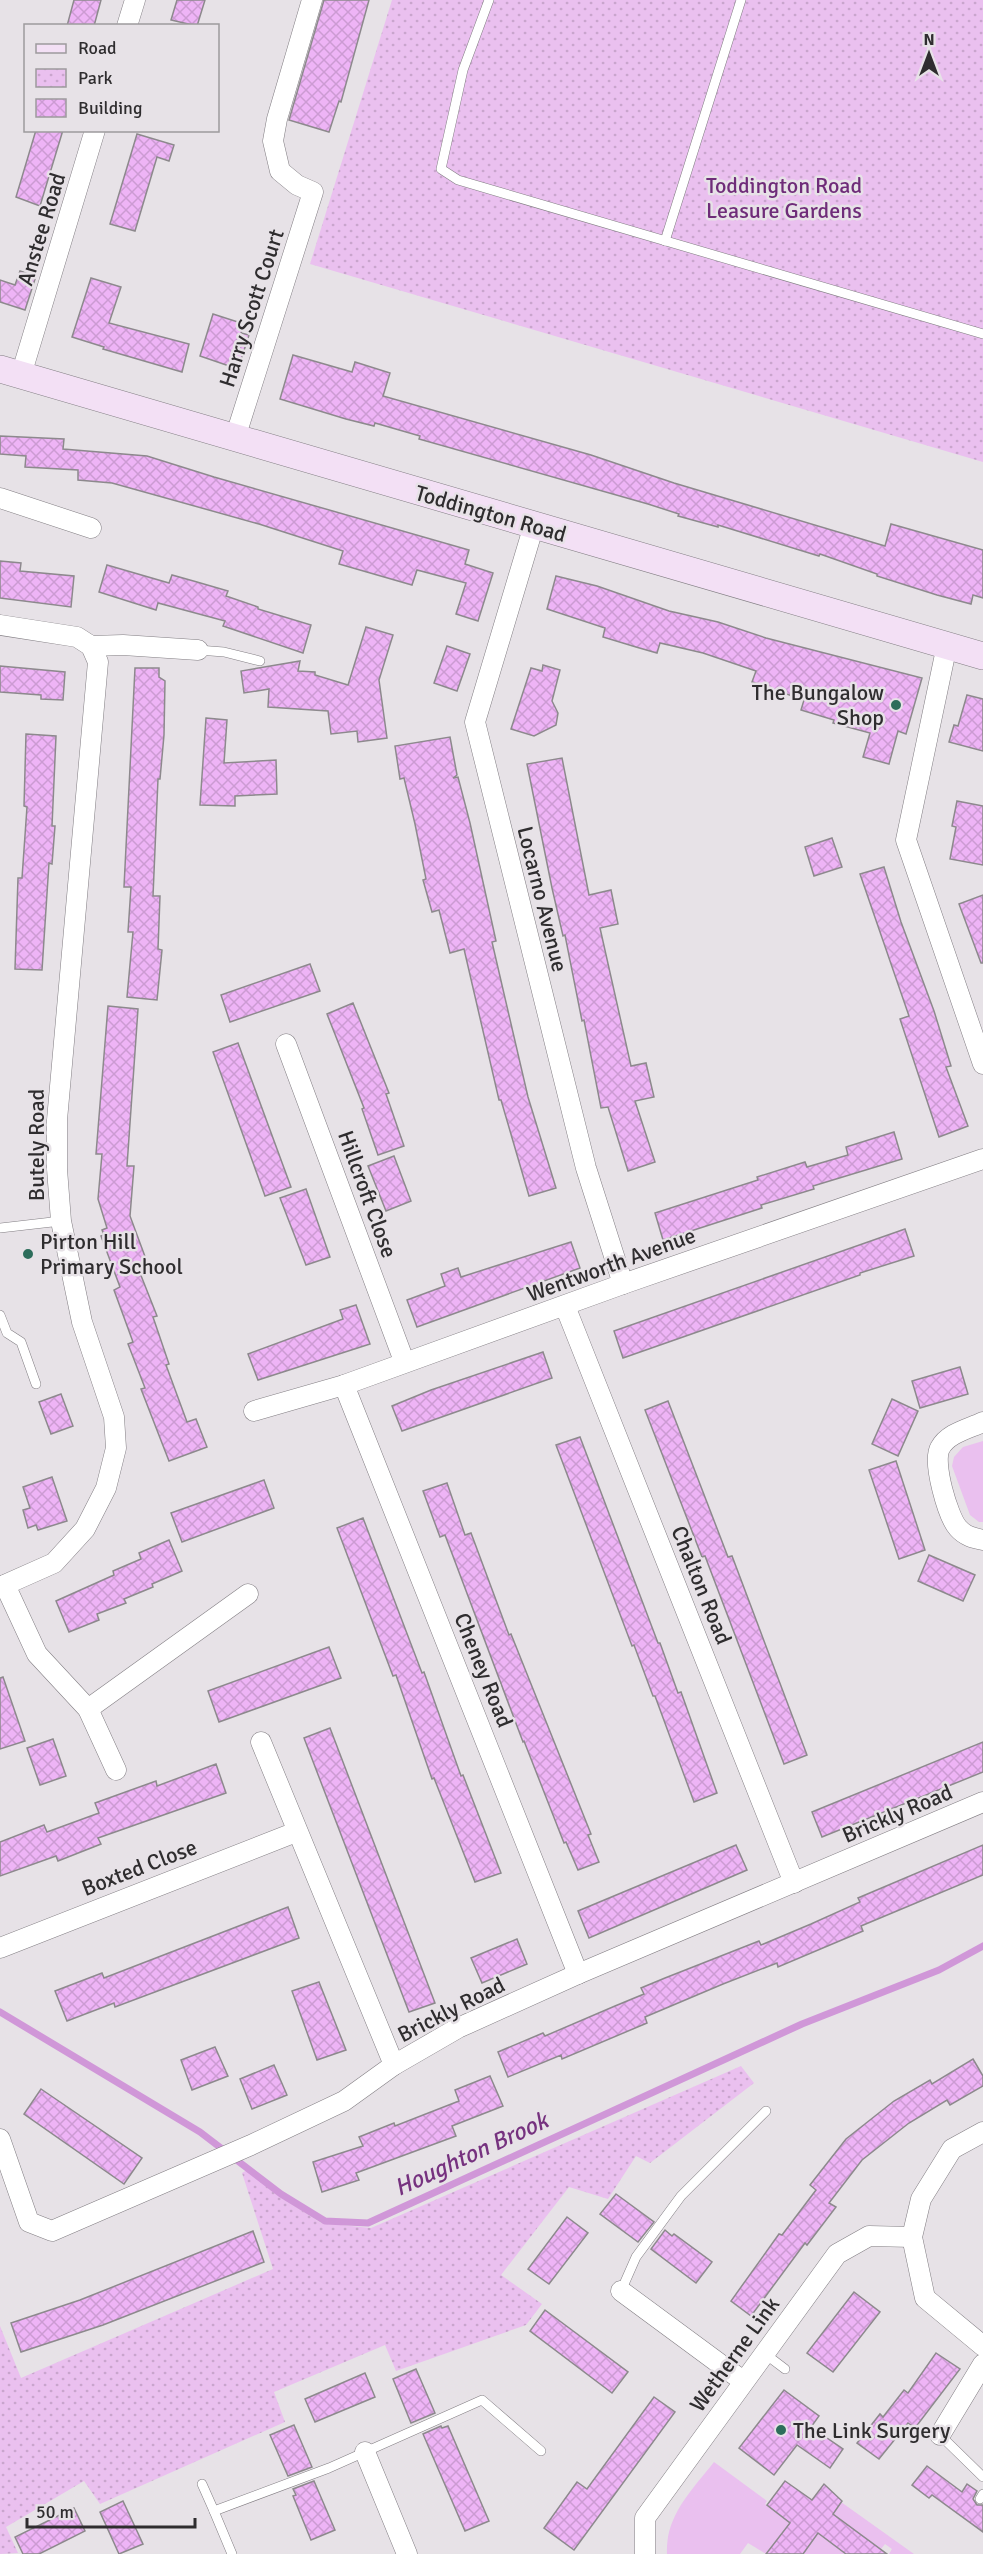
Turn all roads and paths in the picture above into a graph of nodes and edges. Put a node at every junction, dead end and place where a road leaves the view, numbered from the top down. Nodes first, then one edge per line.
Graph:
1 (135, 0) edge
2 (312, 0) edge
3 (489, 0) edge
4 (741, 0) edge
5 (128, 24) edge
6 (94, 132) edge
7 (665, 241) junction
8 (983, 334) edge
9 (11, 372) edge
10 (235, 438) junction
11 (0, 498) edge
12 (534, 525) junction
13 (91, 528) dead end
14 (0, 625) edge
15 (947, 645) junction
16 (91, 646) junction
17 (198, 650) joint
18 (983, 656) edge
19 (260, 661) dead end
20 (286, 1044) dead end
21 (983, 1065) edge
22 (983, 1159) edge
23 (61, 1221) junction
24 (0, 1228) edge
25 (624, 1284) junction
26 (565, 1306) junction
27 (0, 1316) edge
28 (404, 1361) junction
29 (36, 1384) dead end
30 (344, 1385) junction
31 (254, 1411) dead end
32 (983, 1422) edge
33 (983, 1540) edge
34 (3, 1586) edge
35 (248, 1594) dead end
36 (88, 1709) junction
37 (261, 1742) dead end
38 (116, 1770) dead end
39 (983, 1802) edge
40 (296, 1832) junction
41 (794, 1883) junction
42 (0, 1948) edge
43 (578, 1974) junction
44 (394, 2066) junction
45 (766, 2111) dead end
46 (983, 2132) edge
47 (0, 2139) edge
48 (912, 2237) junction
49 (621, 2291) joint
50 (983, 2346) edge
51 (764, 2353) junction
52 (983, 2364) edge
53 (785, 2369) dead end
54 (743, 2381) junction
55 (940, 2435) joint
56 (541, 2451) dead end
57 (365, 2452) junction
58 (983, 2477) edge
59 (202, 2484) dead end
60 (214, 2511) junction
61 (232, 2554) edge
62 (407, 2554) edge
63 (645, 2554) edge

1 - 5 street
2 - 10 street, Harry Scott Court
3 - 7 lane
4 - 7 lane
6 - 9 street, Anstee Road
7 - 8 lane
9 - 10 main road, Toddington Road
10 - 12 main road, Toddington Road
11 - 13 street
12 - 15 main road, Toddington Road
12 - 25 street, Locarno Avenue
14 - 16 street
15 - 18 main road, Toddington Road
15 - 21 street
16 - 17 street
16 - 23 street, Butely Road
17 - 19 lane
20 - 28 street, Hillcroft Close
22 - 25 street, Wentworth Avenue
23 - 24 lane
23 - 34 street, Butely Road
25 - 26 street, Wentworth Avenue
26 - 28 street, Wentworth Avenue
26 - 41 street, Chalton Road
27 - 29 lane
28 - 30 street, Wentworth Avenue
30 - 31 street, Wentworth Avenue
30 - 43 street, Cheney Road
32 - 33 street
34 - 36 street
35 - 36 street
36 - 38 street
37 - 40 street
39 - 41 street, Brickly Road
40 - 42 street, Boxted Close
40 - 44 street
41 - 43 street, Brickly Road
43 - 44 street, Brickly Road
44 - 47 street, Brickly Road
45 - 49 lane
46 - 48 street
48 - 50 street
48 - 51 street, Wetherne Link
49 - 54 street
51 - 53 lane
51 - 54 street, Wetherne Link
52 - 55 street
54 - 63 street, Wetherne Link
55 - 58 lane
56 - 57 lane
57 - 60 lane
57 - 62 street
59 - 60 lane
60 - 61 lane

